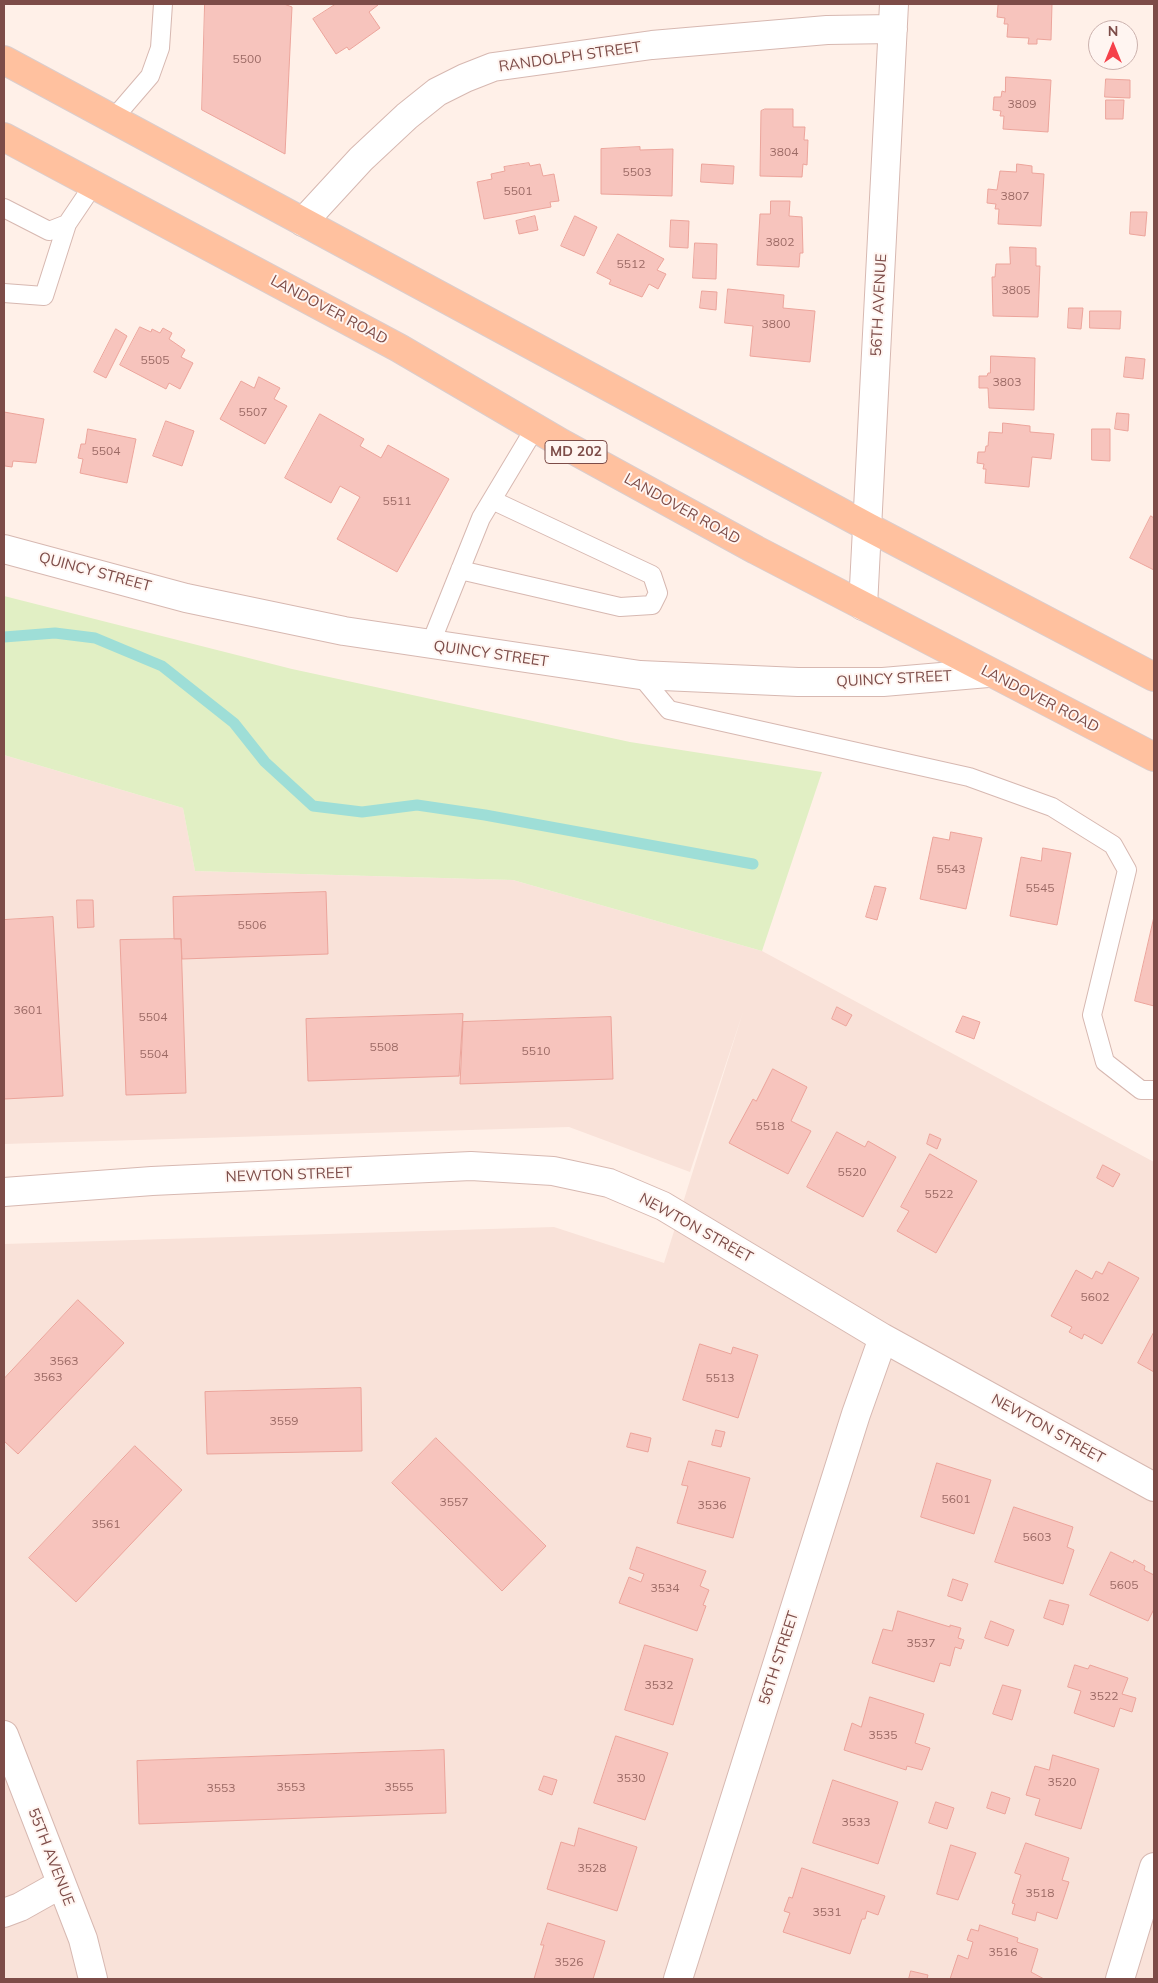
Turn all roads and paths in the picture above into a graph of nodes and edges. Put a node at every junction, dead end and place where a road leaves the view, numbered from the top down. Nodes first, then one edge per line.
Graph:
1 (163, 4) edge
2 (894, 16) edge
3 (4, 60) edge
4 (113, 119) junction
5 (4, 137) edge
6 (94, 184) junction
7 (4, 208) edge
8 (303, 222) junction
9 (67, 224) junction
10 (4, 293) edge
11 (535, 428) junction
12 (492, 500) junction
13 (868, 527) junction
14 (4, 549) edge
15 (460, 570) junction
16 (863, 606) junction
17 (430, 645) junction
18 (988, 673) junction
19 (640, 675) junction
20 (1154, 677) edge
21 (1154, 757) edge
22 (1154, 1090) edge
23 (4, 1192) edge
24 (883, 1338) junction
25 (1154, 1487) edge
26 (4, 1735) edge
27 (1154, 1867) edge
28 (61, 1884) junction
29 (4, 1913) edge
30 (93, 1979) edge
31 (678, 1979) edge
32 (1120, 1979) edge

1 - 4 lane
2 - 8 street, RANDOLPH STREET
2 - 13 street, 56TH AVENUE
3 - 4 main road
4 - 8 main road
5 - 6 main road, LANDOVER ROAD / MD 202
6 - 9 lane
6 - 11 main road, LANDOVER ROAD / MD 202
7 - 9 lane
8 - 13 main road
9 - 10 lane
11 - 12 lane
11 - 16 main road, LANDOVER ROAD / MD 202
12 - 15 lane
12 - 15 lane
13 - 16 street, 56TH AVENUE
13 - 20 main road
14 - 17 street, QUINCY STREET
15 - 17 lane
16 - 18 main road, LANDOVER ROAD / MD 202
17 - 19 street, QUINCY STREET
18 - 19 street, QUINCY STREET
18 - 21 main road, LANDOVER ROAD / MD 202
19 - 22 lane
23 - 24 street, NEWTON STREET
24 - 25 street, NEWTON STREET
24 - 31 street, 56TH STREET
26 - 28 street, 55TH AVENUE
27 - 32 street
28 - 29 street
28 - 30 street, 55TH AVENUE

